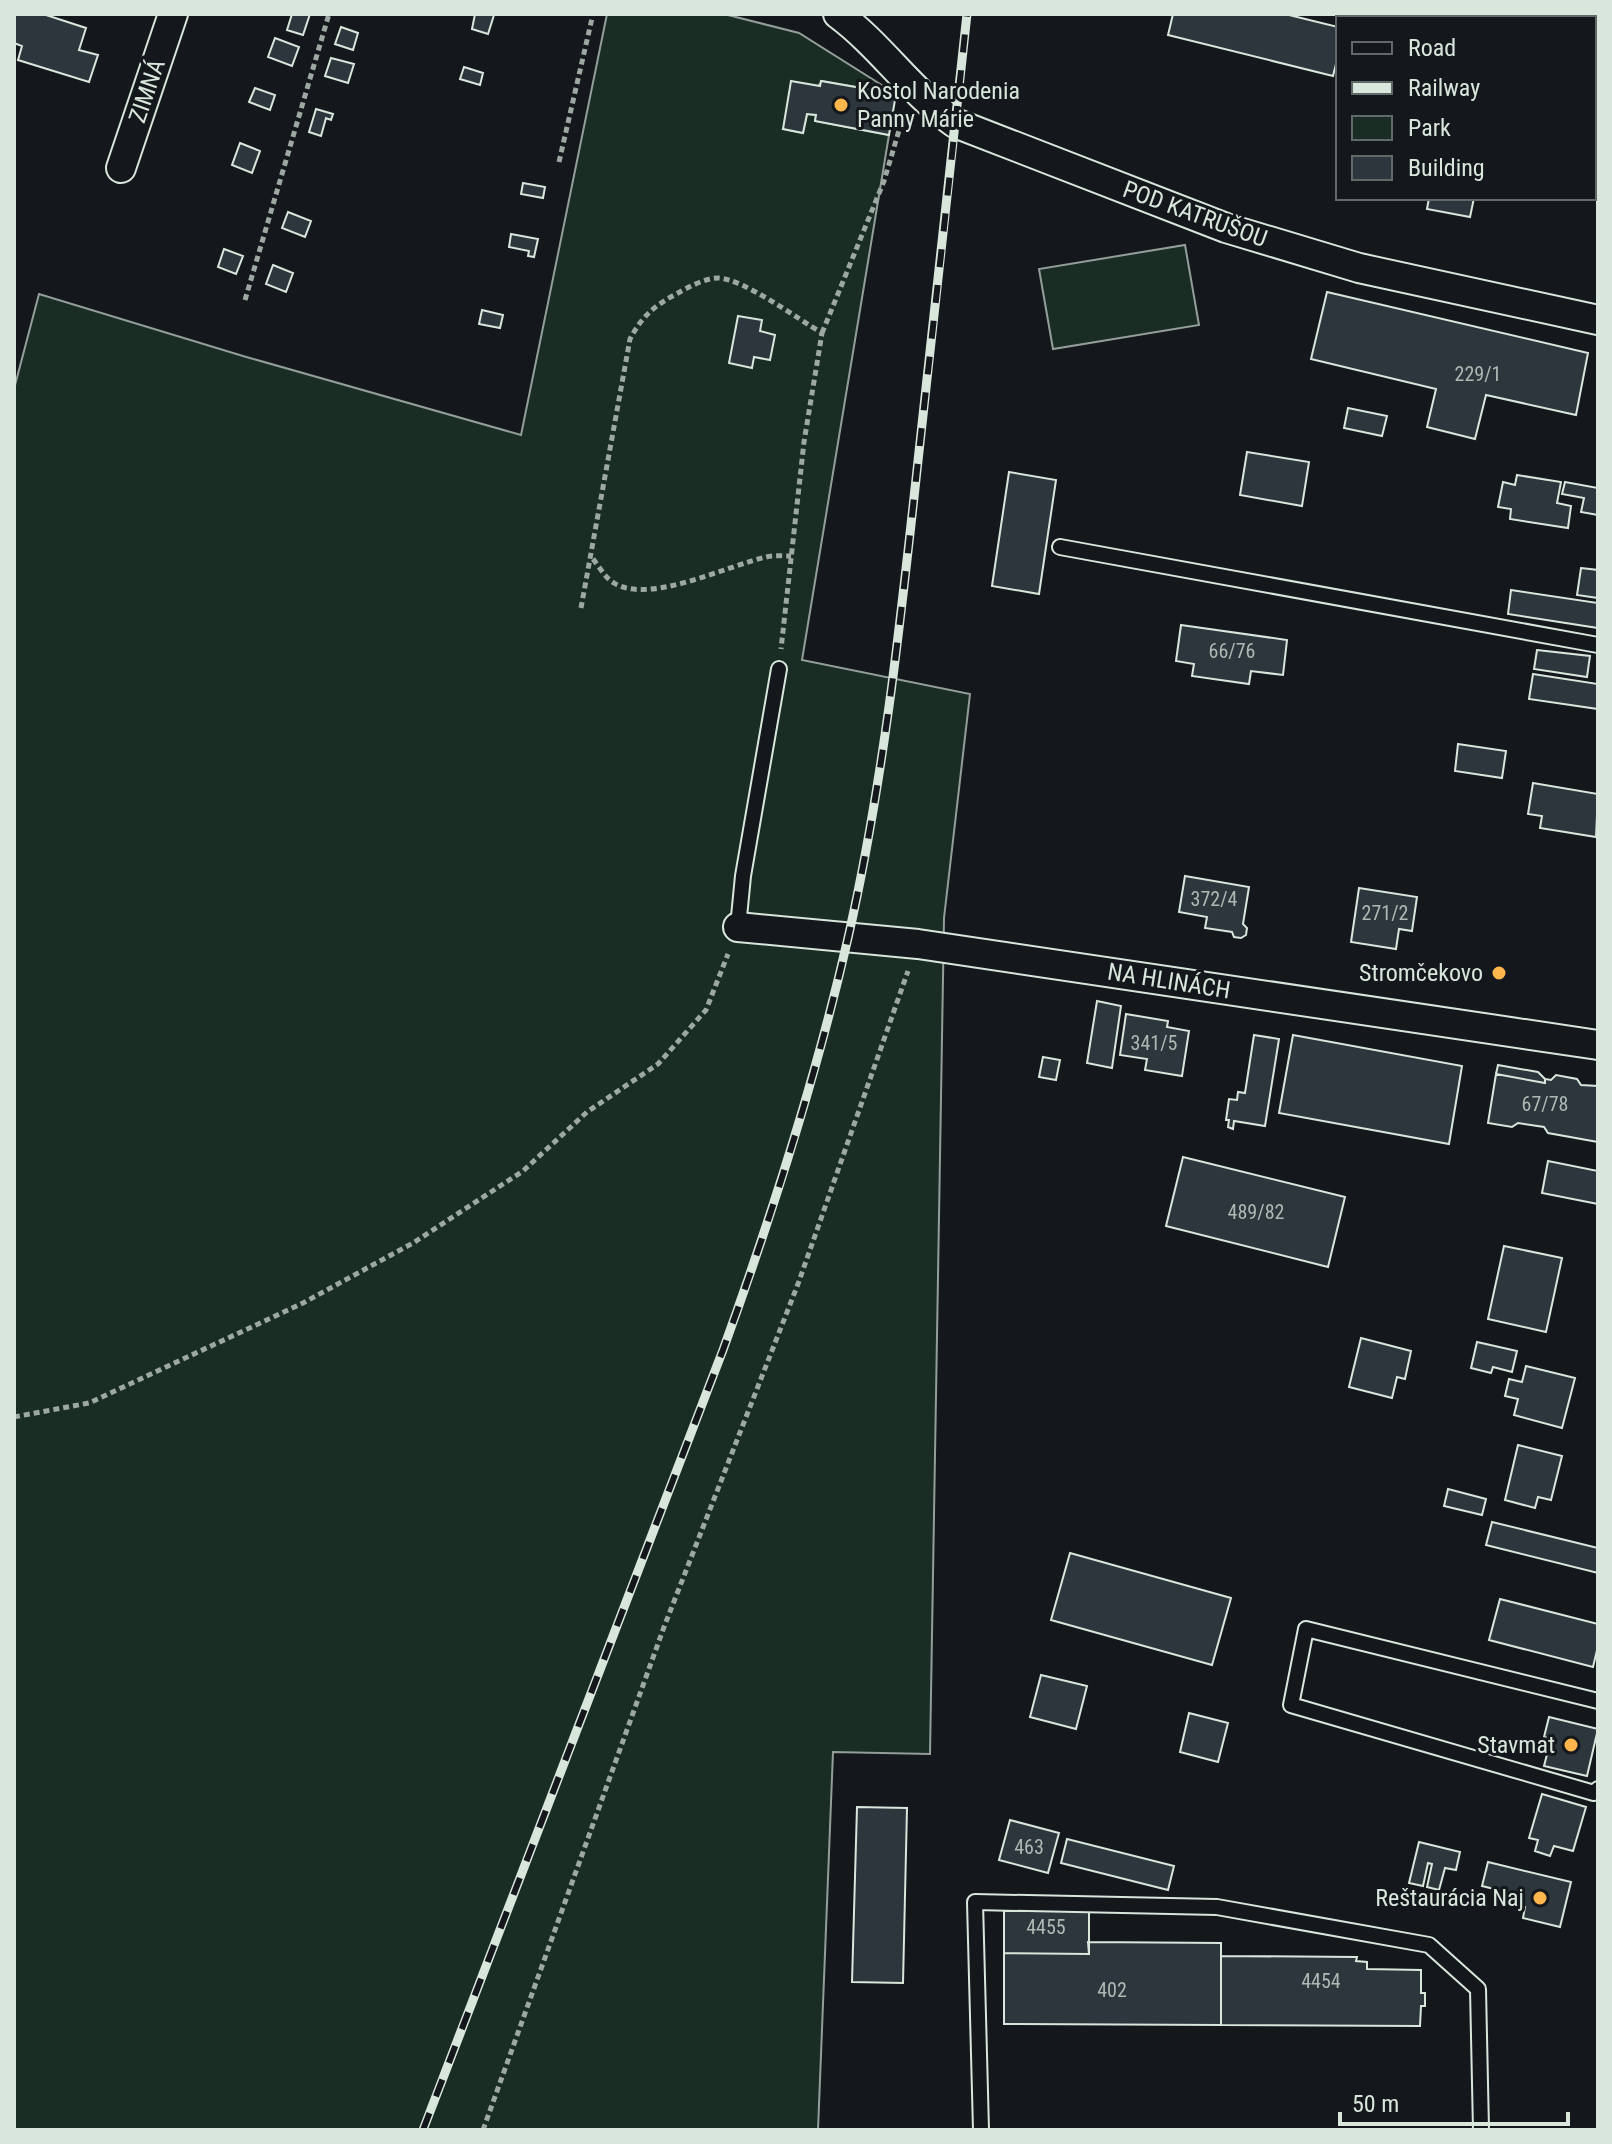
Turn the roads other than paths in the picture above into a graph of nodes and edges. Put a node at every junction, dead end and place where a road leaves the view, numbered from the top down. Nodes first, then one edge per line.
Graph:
1 (173, 14) edge
2 (838, 14) edge
3 (121, 168) dead end
4 (1598, 320) edge
5 (1060, 547) dead end
6 (1598, 645) edge
7 (779, 669) road end
8 (738, 927) joint
9 (1598, 1045) edge
10 (1598, 1701) edge
11 (1598, 1789) edge
12 (981, 2130) edge
13 (1481, 2130) edge

1 - 3 street, ZIMNÁ
2 - 4 street, POD KATRUŠOU
5 - 6 lane
7 - 8 lane
8 - 9 street, NA HLINÁCH
10 - 11 lane
12 - 13 lane

